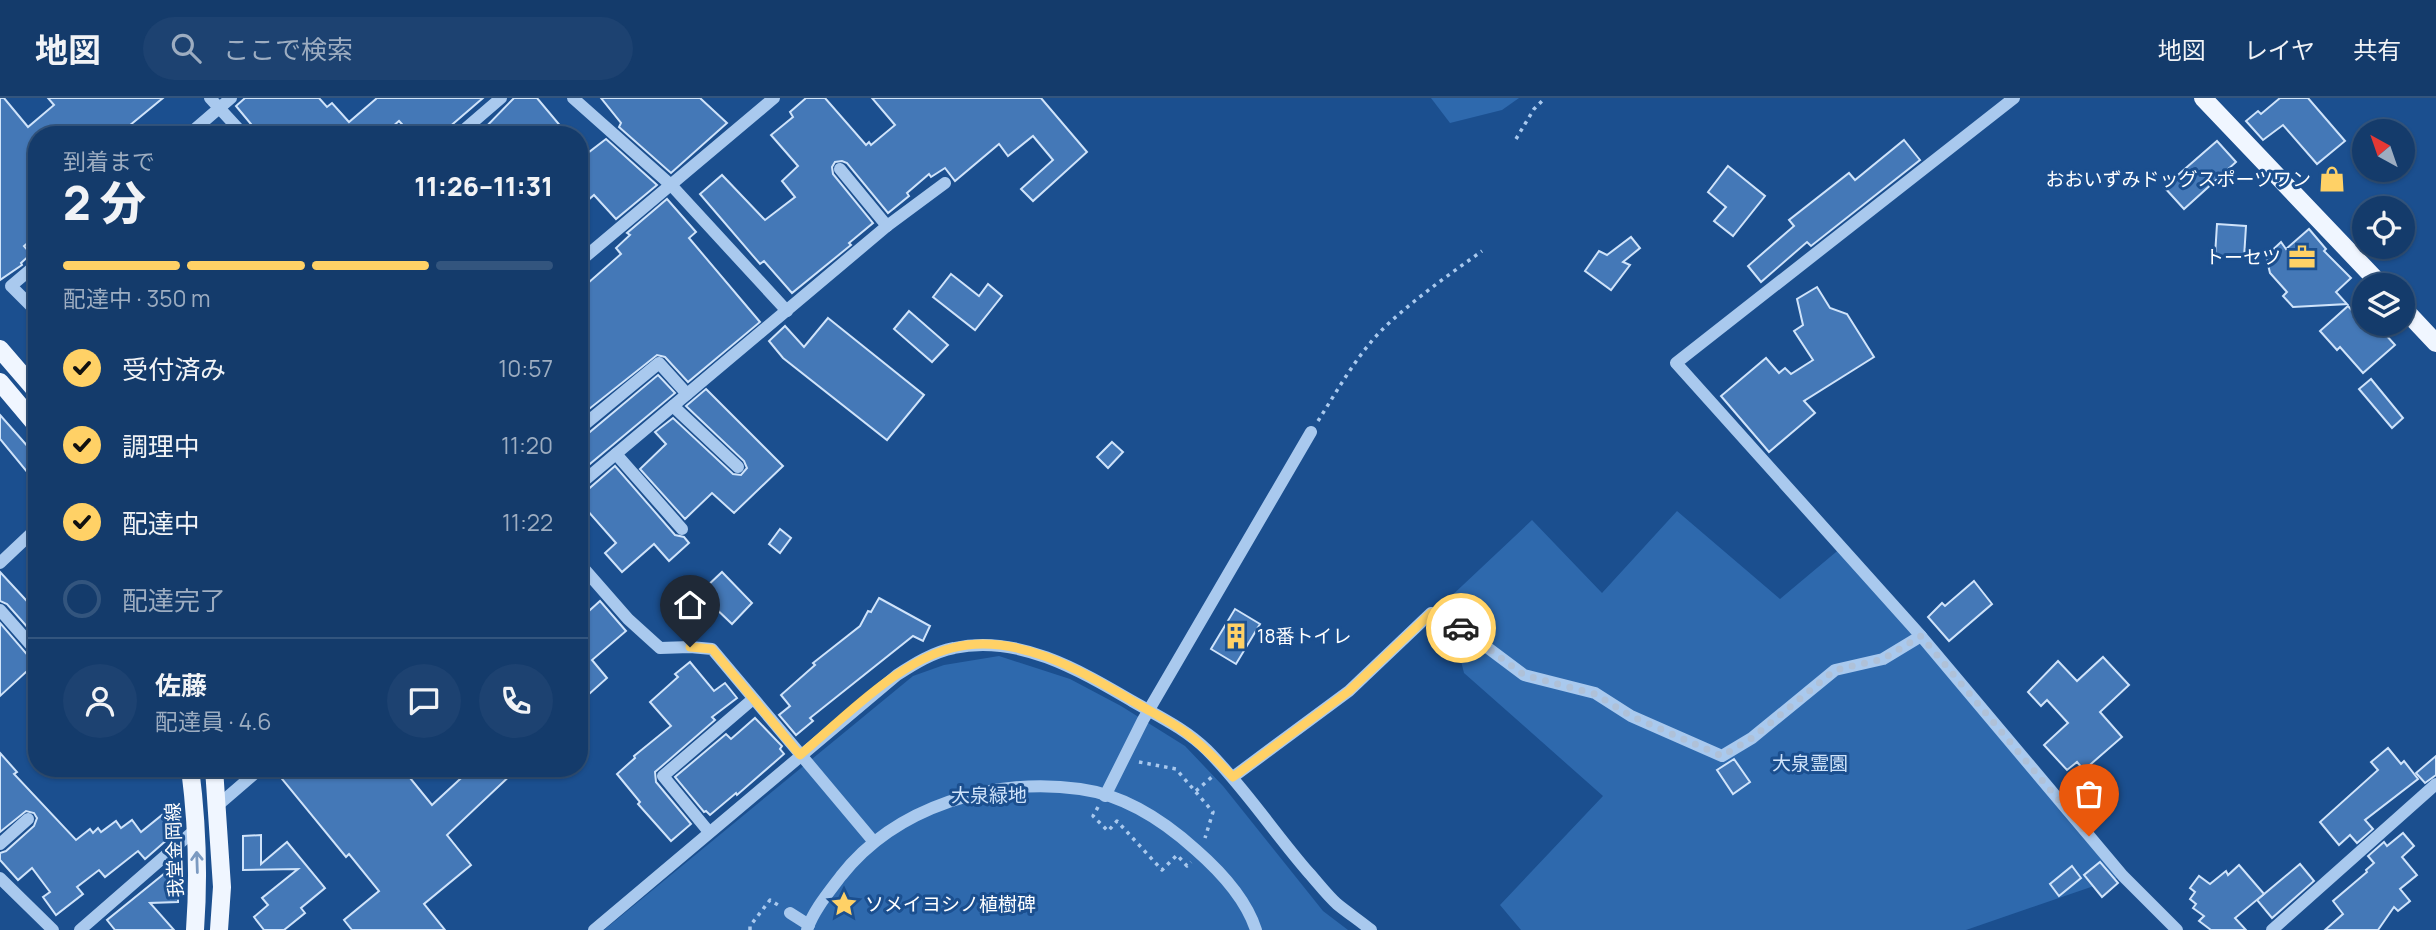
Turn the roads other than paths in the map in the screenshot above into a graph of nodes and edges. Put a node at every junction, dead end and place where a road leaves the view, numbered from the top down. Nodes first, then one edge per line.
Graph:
1 (231, 98) edge
2 (501, 98) edge
3 (573, 98) edge
4 (774, 98) edge
5 (2014, 98) edge
6 (2203, 98) edge
7 (215, 103) edge
8 (196, 126) edge
9 (236, 126) edge
10 (468, 126) edge
11 (840, 169) dead end
12 (944, 183) dead end
13 (672, 186) junction
14 (887, 226) junction
15 (588, 255) edge
16 (28, 272) edge
17 (2370, 273) edge
18 (28, 303) edge
19 (787, 311) junction
20 (2415, 321) edge
21 (2436, 343) edge
22 (0, 349) edge
23 (28, 382) edge
24 (1, 384) edge
25 (687, 394) junction
26 (673, 406) junction
27 (28, 416) edge
28 (588, 422) edge
29 (1311, 432) road end
30 (616, 454) junction
31 (738, 467) dead end
32 (588, 477) edge
33 (682, 529) dead end
34 (28, 537) edge
35 (0, 564) edge
36 (588, 572) edge
37 (0, 610) edge
38 (1921, 636) junction
39 (28, 642) edge
40 (753, 699) junction
41 (1149, 711) junction
42 (800, 755) junction
43 (191, 777) edge
44 (215, 777) edge
45 (251, 777) edge
46 (1233, 777) junction
47 (2436, 784) edge
48 (1105, 796) junction
49 (217, 806) junction
50 (28, 818) dead end
51 (196, 829) junction
52 (709, 832) junction
53 (874, 842) junction
54 (0, 844) edge
55 (0, 878) edge
56 (790, 913) road end
57 (808, 927) edge
58 (53, 930) edge
59 (80, 930) edge
60 (195, 930) edge
61 (219, 930) edge
62 (594, 930) edge
63 (1256, 930) edge
64 (1371, 930) edge
65 (2177, 930) edge
66 (2272, 930) edge

1 - 7 street
2 - 10 street
3 - 13 street
4 - 13 street
5 - 38 street
6 - 17 main road
7 - 8 street
7 - 9 street
11 - 14 street
12 - 14 street
13 - 15 street
13 - 19 street
14 - 19 street
16 - 18 street
19 - 25 street
20 - 21 main road
22 - 23 main road
24 - 27 main road
25 - 26 street
25 - 28 street
26 - 30 street
26 - 31 street
29 - 41 street
30 - 32 street
30 - 33 street
34 - 35 street
36 - 40 street
37 - 39 street
38 - 46 street
38 - 65 street
40 - 42 street
40 - 52 street
41 - 42 street
41 - 46 street
41 - 48 street
42 - 52 street
42 - 53 street
43 - 51 main road, 我堂金岡線
44 - 49 main road
45 - 49 street
46 - 64 street
47 - 66 street
48 - 53 street
48 - 63 street
49 - 61 main road
50 - 54 street
51 - 59 street
60 -> 51 main road, 我堂金岡線
52 - 62 street
53 - 57 street
55 - 58 street
56 - 57 street

